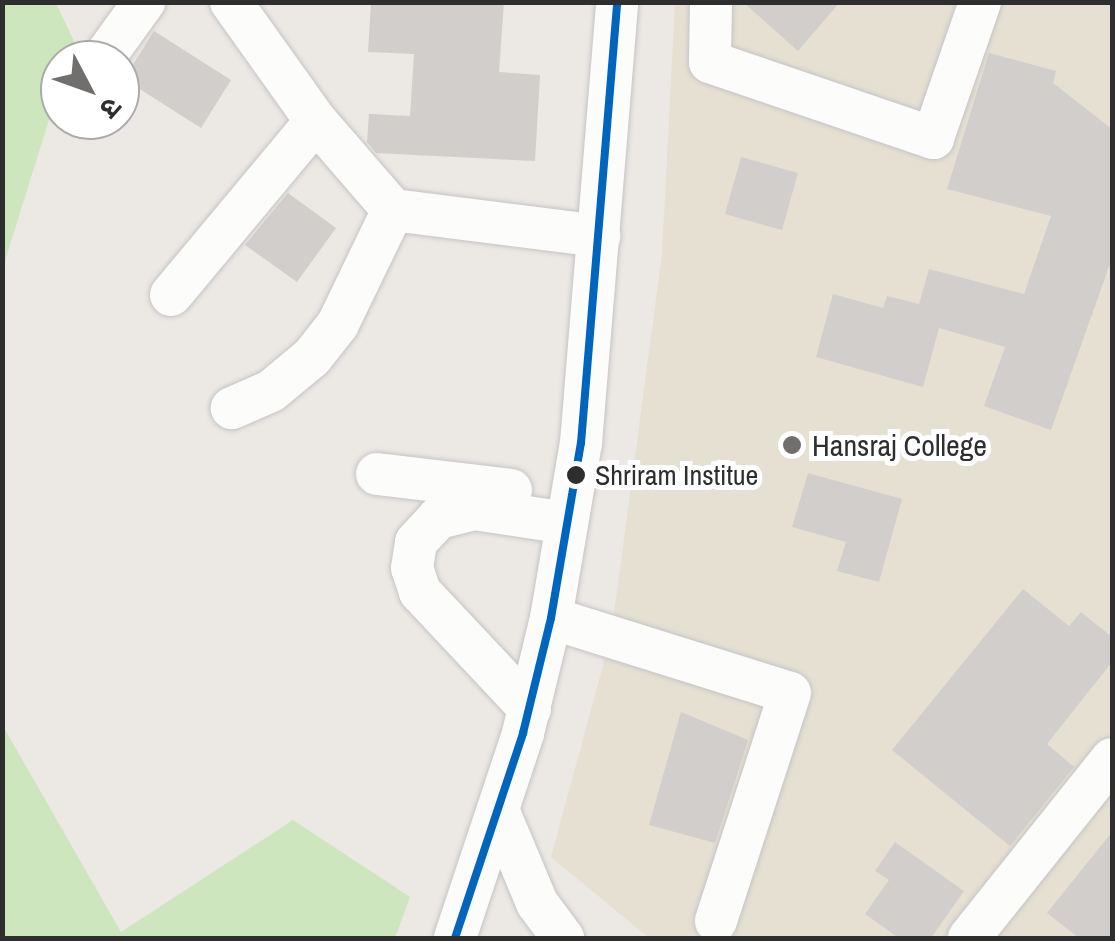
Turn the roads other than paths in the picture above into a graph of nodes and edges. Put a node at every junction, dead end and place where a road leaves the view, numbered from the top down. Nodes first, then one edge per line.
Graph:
1 (144, 2) edge
2 (232, 2) edge
3 (617, 2) edge
4 (711, 2) edge
5 (980, 2) edge
6 (117, 40) edge
7 (316, 122) junction
8 (392, 210) junction
9 (600, 236) junction
10 (171, 296) dead end
11 (232, 408) dead end
12 (377, 474) dead end
13 (569, 510) junction
14 (551, 618) junction
15 (530, 708) junction
16 (1112, 759) edge
17 (499, 812) junction
18 (716, 921) dead end
19 (456, 938) edge
20 (563, 938) edge
21 (969, 938) edge

1 - 6 street
2 - 7 street
3 - 9 street
4 - 5 street
7 - 8 street
7 - 10 street
8 - 9 street
8 - 11 street
9 - 13 street
12 - 13 street
13 - 14 street
13 - 15 street
14 - 15 street
14 - 18 street
15 - 17 street
16 - 21 street
17 - 19 street
17 - 20 street

